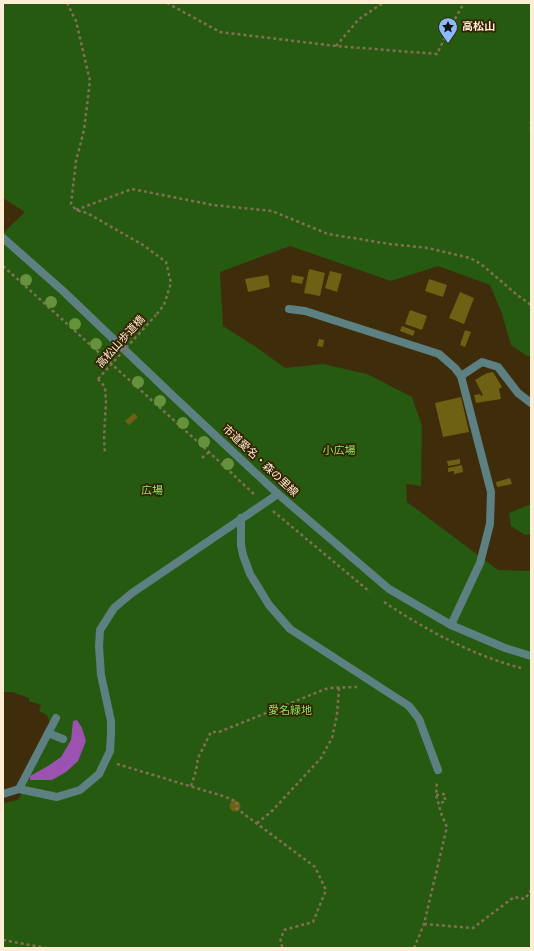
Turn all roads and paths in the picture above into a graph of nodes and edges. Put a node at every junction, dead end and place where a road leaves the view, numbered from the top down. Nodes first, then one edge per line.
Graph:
1 (67, 3) edge
2 (168, 3) edge
3 (383, 3) edge
4 (464, 3) edge
5 (336, 46) junction
6 (531, 121) edge
7 (531, 132) edge
8 (76, 210) junction
9 (3, 238) edge
10 (531, 305) edge
11 (289, 309) dead end
12 (461, 376) junction
13 (531, 403) edge
14 (209, 452) dead end
15 (105, 454) dead end
16 (202, 458) dead end
17 (278, 494) junction
18 (242, 518) junction
19 (451, 625) junction
20 (531, 656) edge
21 (379, 686) junction
22 (339, 688) junction
23 (56, 718) dead end
24 (48, 733) junction
25 (63, 739) dead end
26 (106, 760) junction
27 (438, 770) joint
28 (190, 786) junction
29 (19, 789) junction
30 (3, 794) edge
31 (436, 795) junction
32 (438, 803) junction
33 (257, 823) junction
34 (531, 890) edge
35 (424, 924) junction
36 (3, 940) edge
37 (46, 948) edge
38 (283, 948) edge
39 (414, 948) edge

1 - 8 path
2 - 5 path
3 - 5 path
4 - 5 path
6 - 7 path
8 - 10 path
8 - 15 path, 高松山歩道橋, bridge
9 - 17 street, 市道愛名・森の里線
11 - 12 street
12 - 13 street
12 - 19 street
14 - 16 path
17 - 18 street
17 - 19 street, 市道愛名・森の里線
18 - 21 street
18 - 26 street
19 - 20 street, 市道愛名・森の里線
21 - 22 path
21 - 27 street
22 - 28 path
22 - 33 path
23 - 24 street
24 - 25 street
24 - 29 street
26 - 28 path
26 - 29 street
27 - 31 path
28 - 33 path
29 - 30 street
31 - 32 path
31 - 32 path
32 - 35 path
33 - 38 path
34 - 35 path
35 - 39 path
36 - 37 path

